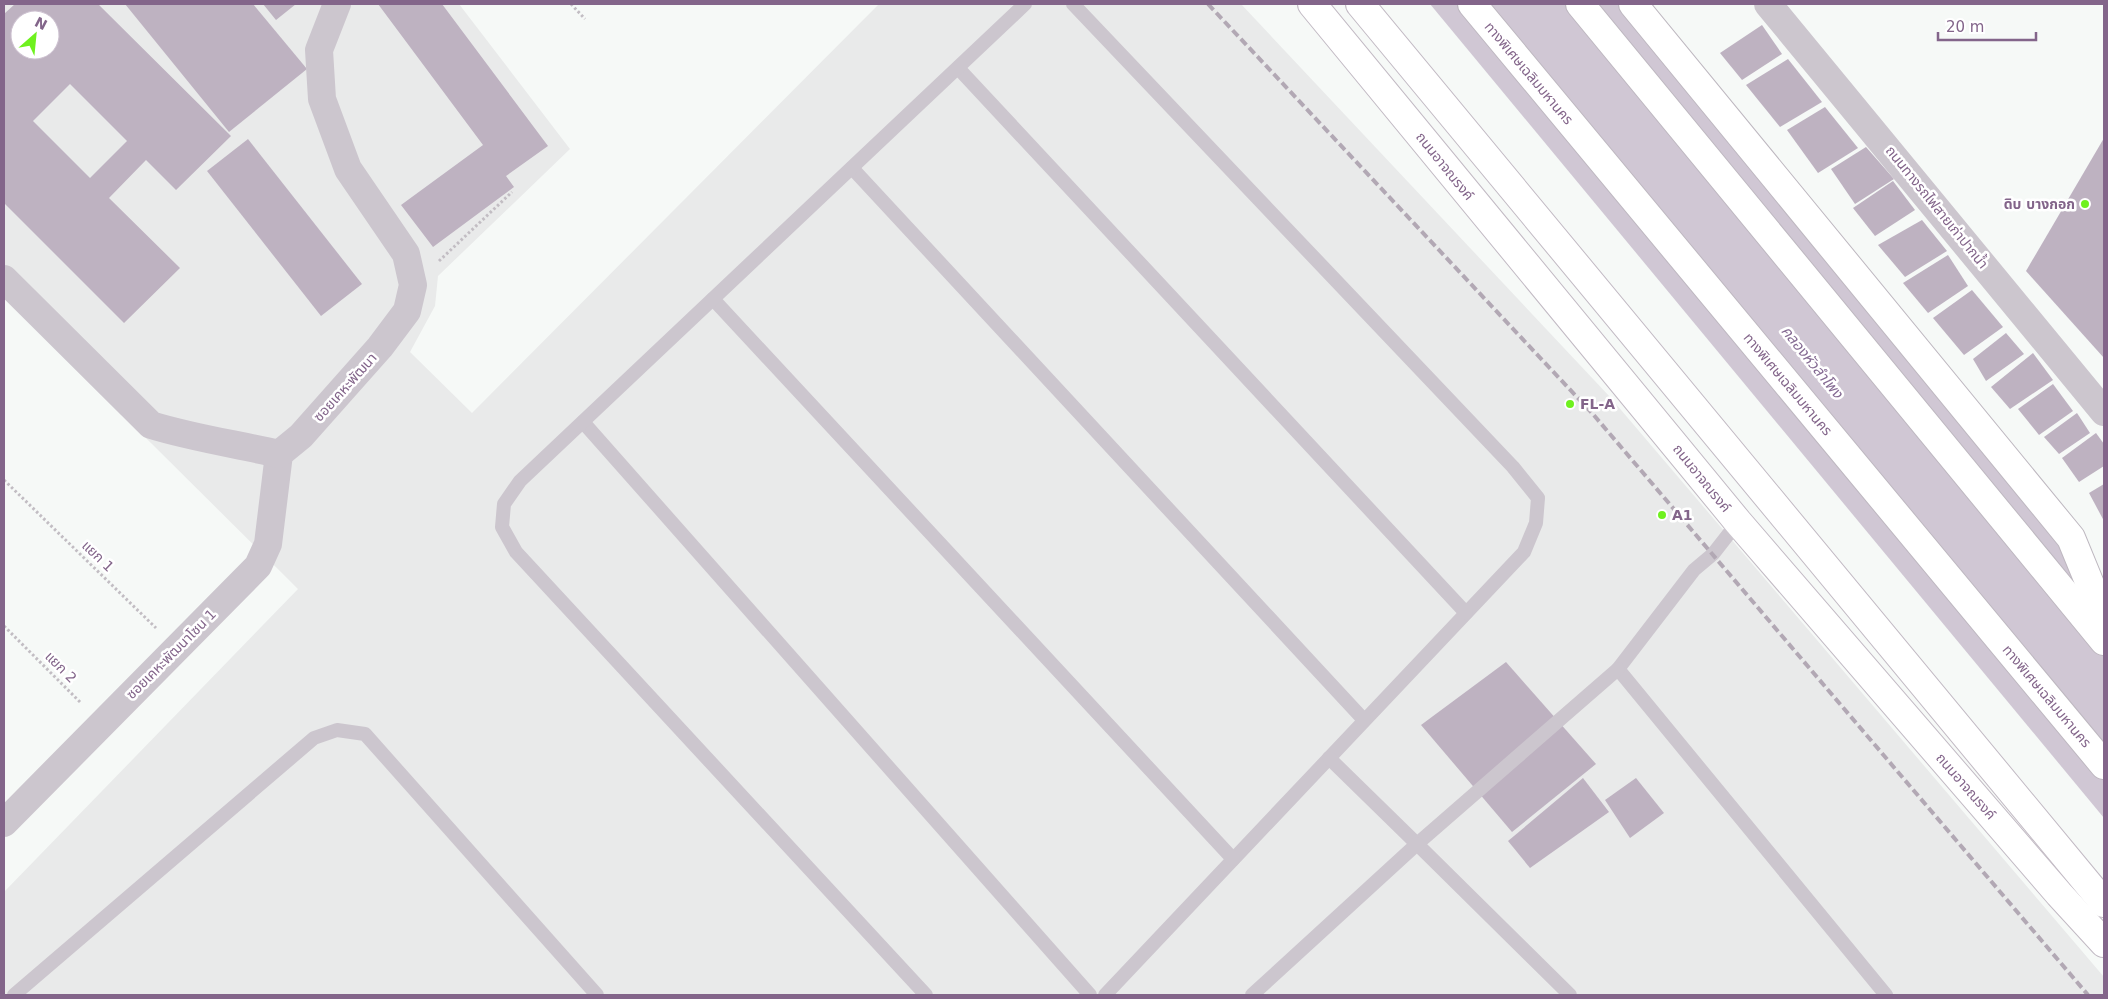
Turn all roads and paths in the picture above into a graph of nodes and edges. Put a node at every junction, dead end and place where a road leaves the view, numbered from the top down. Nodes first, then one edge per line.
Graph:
1 (337, 4) edge
2 (571, 4) edge
3 (1025, 4) edge
4 (1073, 4) edge
5 (1312, 4) edge
6 (1360, 4) edge
7 (1472, 4) edge
8 (1580, 4) edge
9 (1633, 4) edge
10 (1768, 4) edge
11 (585, 19) dead end
12 (958, 68) junction
13 (852, 168) junction
14 (512, 192) dead end
15 (4, 279) edge
16 (413, 286) junction
17 (713, 299) junction
18 (2104, 412) edge
19 (583, 422) junction
20 (279, 454) junction
21 (4, 480) edge
22 (1738, 522) junction
23 (1466, 612) junction
24 (4, 626) edge
25 (2104, 628) edge
26 (2104, 641) edge
27 (176, 648) junction
28 (1618, 669) junction
29 (1364, 720) junction
30 (102, 724) junction
31 (1329, 758) junction
32 (2104, 765) edge
33 (4, 823) edge
34 (1417, 844) junction
35 (1233, 859) junction
36 (2104, 903) edge
37 (2104, 943) edge
38 (14, 995) edge
39 (597, 995) edge
40 (926, 995) edge
41 (1090, 995) edge
42 (1105, 995) edge
43 (1252, 995) edge
44 (1570, 995) edge
45 (1886, 995) edge

1 - 16 street, ซอยเคหะพัฒนา
2 - 11 path
3 - 12 lane
4 - 23 lane
5 - 22 main road, ถนนอาจณรงค์
6 - 36 main road
7 - 32 main road, ทางพิเศษเฉลิมมหานคร
8 - 26 main road
9 - 25 main road
10 - 18 street, ถนนทางรถไฟสายเก่าปากน้ำ
12 - 13 lane
12 - 23 lane
13 - 17 lane
13 - 29 lane
14 - 16 path
15 - 20 street
16 - 20 street, ซอยเคหะพัฒนา
17 - 19 lane
17 - 35 lane
19 - 40 lane
19 - 41 lane
20 - 27 street, ซอยเคหะพัฒนาโซน 1
21 - 27 path, แยก 1
22 - 28 lane
22 - 37 main road, ถนนอาจณรงค์
23 - 29 lane
24 - 30 path, แยก 2
27 - 30 street, ซอยเคหะพัฒนาโซน 1
28 - 34 lane
28 - 45 lane
29 - 31 lane
30 - 33 street, ซอยเคหะพัฒนาโซน 1
31 - 34 lane
31 - 35 lane
34 - 43 lane
34 - 44 lane
35 - 42 lane
38 - 39 lane

